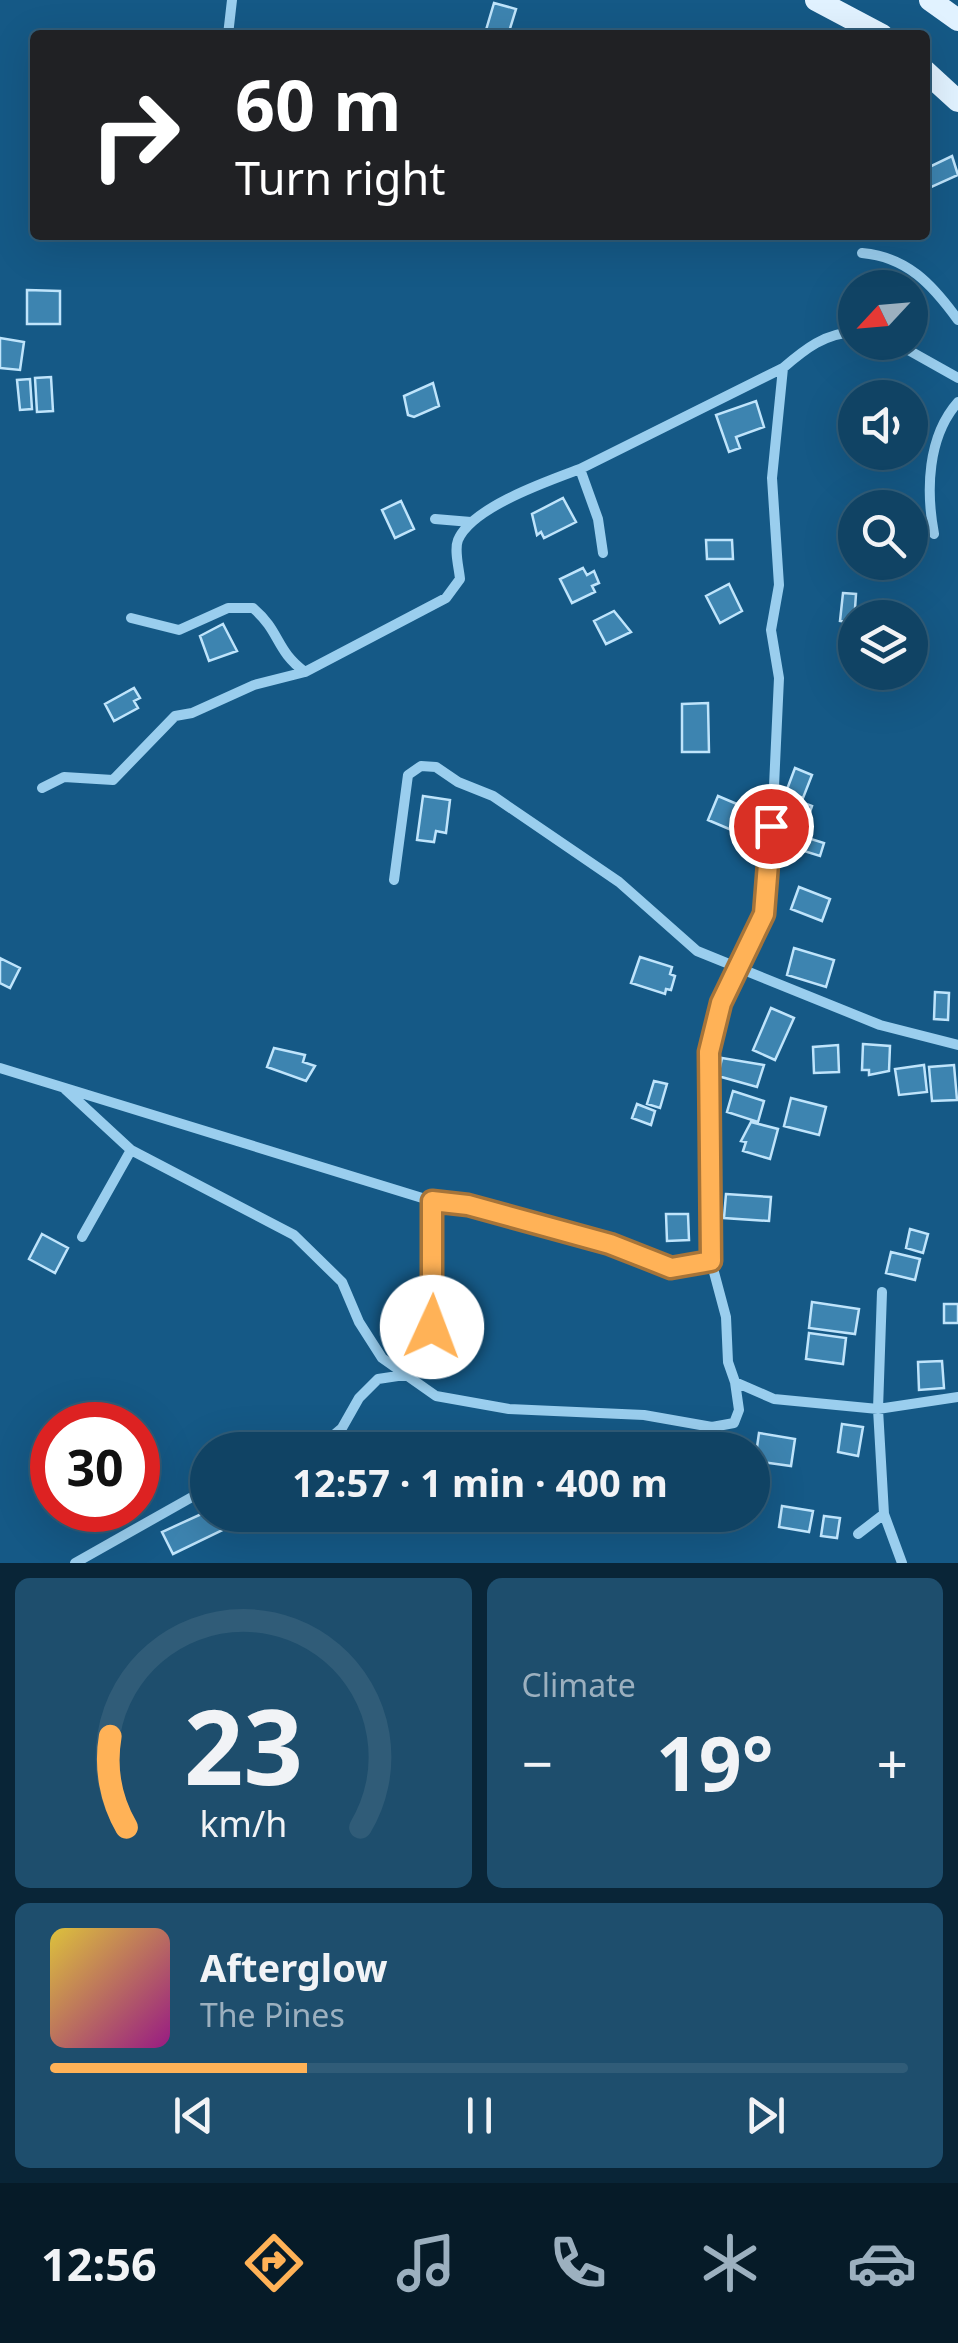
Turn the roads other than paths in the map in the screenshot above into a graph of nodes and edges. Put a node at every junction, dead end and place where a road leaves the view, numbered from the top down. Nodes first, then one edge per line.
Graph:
1 (232, 0) edge
2 (816, 0) edge
3 (930, 0) edge
4 (958, 20) edge
5 (229, 30) edge
6 (873, 30) edge
7 (930, 76) edge
8 (958, 101) edge
9 (862, 253) dead end
10 (958, 320) edge
11 (838, 332) edge
12 (926, 360) edge
13 (783, 368) junction
14 (958, 378) edge
15 (958, 402) edge
16 (580, 468) junction
17 (435, 519) dead end
18 (470, 522) junction
19 (934, 534) dead end
20 (602, 553) dead end
21 (131, 618) dead end
22 (305, 672) junction
23 (42, 788) dead end
24 (394, 880) dead end
25 (740, 968) junction
26 (958, 1044) edge
27 (0, 1068) edge
28 (64, 1089) junction
29 (131, 1150) junction
30 (432, 1201) junction
31 (82, 1237) dead end
32 (711, 1261) junction
33 (882, 1292) dead end
34 (411, 1374) junction
35 (735, 1382) junction
36 (958, 1397) edge
37 (878, 1409) junction
38 (337, 1432) edge
39 (190, 1498) edge
40 (884, 1514) junction
41 (858, 1534) dead end
42 (75, 1563) edge
43 (902, 1563) edge

1 - 5 street
2 - 6 main road
3 - 4 main road
7 - 8 main road
9 - 10 street
11 - 13 street
12 - 14 street
13 - 16 street
13 - 25 street
15 - 19 street
16 - 18 street
16 - 20 street
17 - 18 street
18 - 22 street
21 - 22 street
22 - 23 street
24 - 25 street
25 - 26 street
25 - 32 street
27 - 28 street
28 - 29 street
28 - 30 street
29 - 31 street
29 - 34 street
30 - 32 street
30 - 34 street
32 - 35 street
33 - 37 street
34 - 35 street
34 - 38 street
35 - 37 street
36 - 37 street
37 - 40 street
39 - 42 street
40 - 41 street
40 - 43 street

